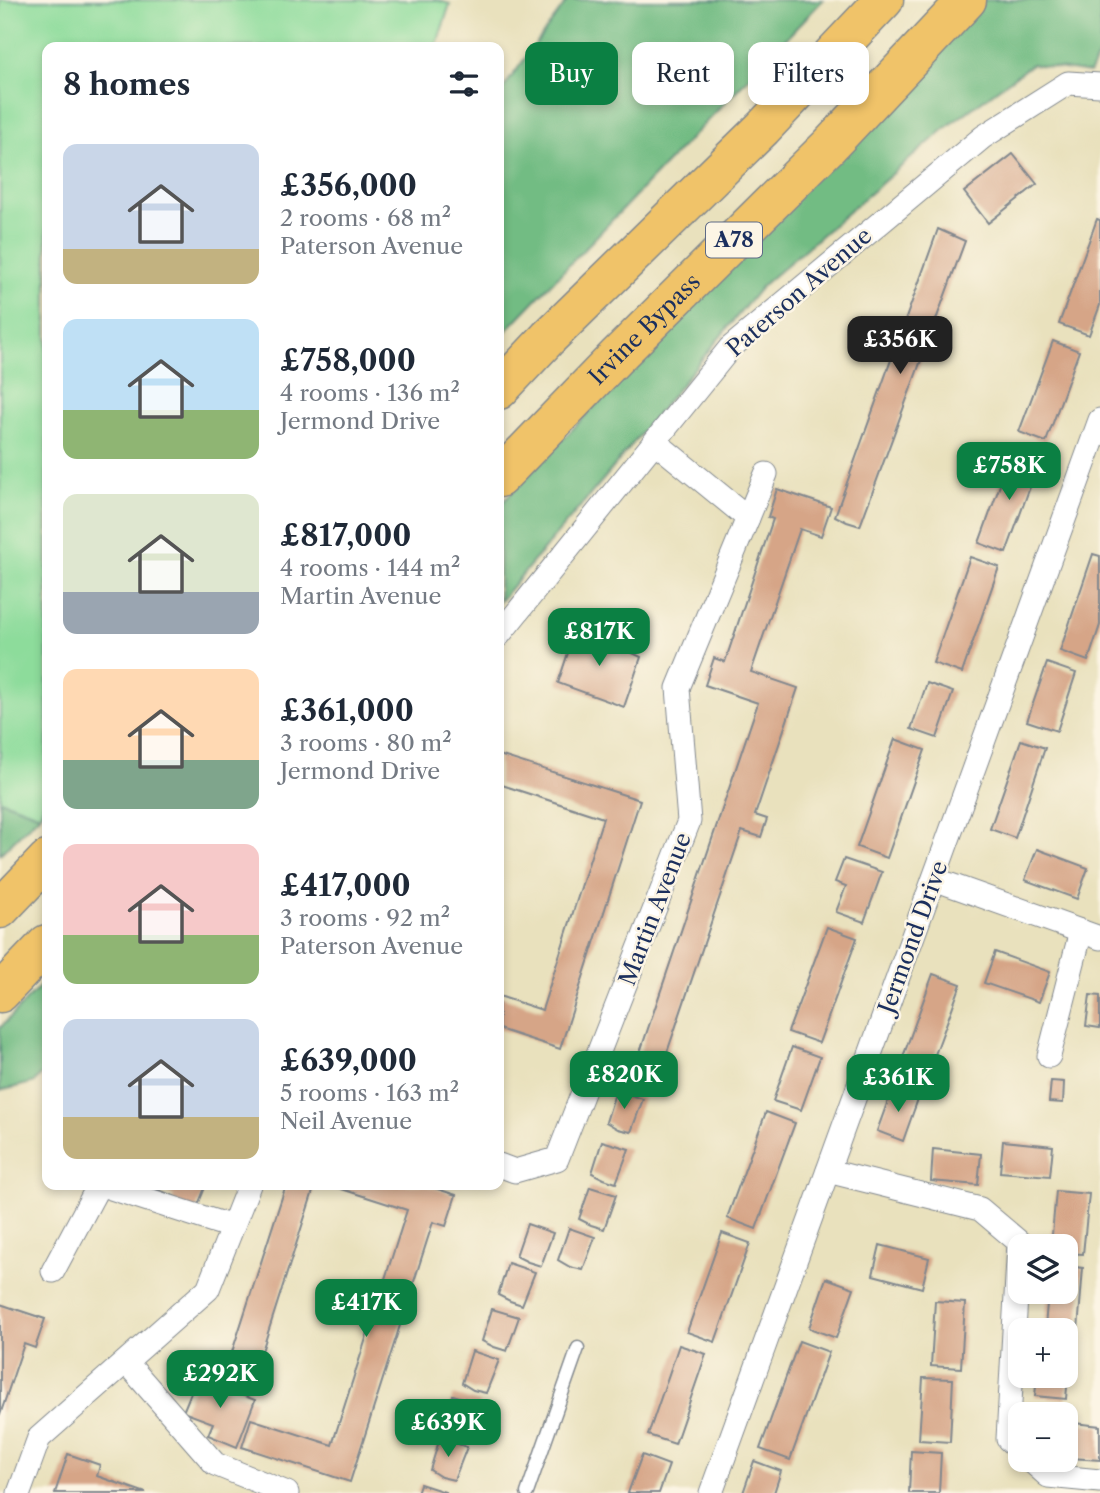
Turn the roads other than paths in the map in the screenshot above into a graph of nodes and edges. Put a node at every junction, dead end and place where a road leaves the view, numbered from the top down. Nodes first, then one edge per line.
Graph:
1 (884, 0) edge
2 (967, 0) edge
3 (1100, 85) edge
4 (504, 385) edge
5 (1100, 420) edge
6 (655, 442) junction
7 (504, 473) edge
8 (766, 474) dead end
9 (748, 518) junction
10 (504, 629) edge
11 (42, 865) edge
12 (934, 879) junction
13 (0, 909) edge
14 (1090, 934) edge
15 (42, 949) edge
16 (0, 993) edge
17 (1049, 1056) dead end
18 (504, 1167) edge
19 (828, 1171) junction
20 (97, 1190) edge
21 (116, 1190) edge
22 (246, 1190) edge
23 (232, 1227) junction
24 (54, 1271) dead end
25 (578, 1348) dead end
26 (126, 1362) junction
27 (1010, 1402) edge
28 (1044, 1472) edge
29 (1100, 1481) edge
30 (19, 1493) edge
31 (287, 1493) edge
32 (527, 1493) edge
33 (711, 1493) edge

1 - 4 highway, A78
2 - 7 highway, Irvine Bypass / A78
3 - 6 street, Paterson Avenue
5 - 12 street, Jermond Drive
6 - 9 street
6 - 10 street, Paterson Avenue
8 - 9 street, Martin Avenue
9 - 18 street, Martin Avenue
11 - 13 highway
12 - 14 street
12 - 19 street, Jermond Drive
14 - 17 street
15 - 16 highway
19 - 27 street
19 - 33 street, Jermond Drive
20 - 24 street
21 - 23 street
22 - 23 street
23 - 26 street
25 - 32 lane
26 - 30 street
26 - 31 street
28 - 29 street

